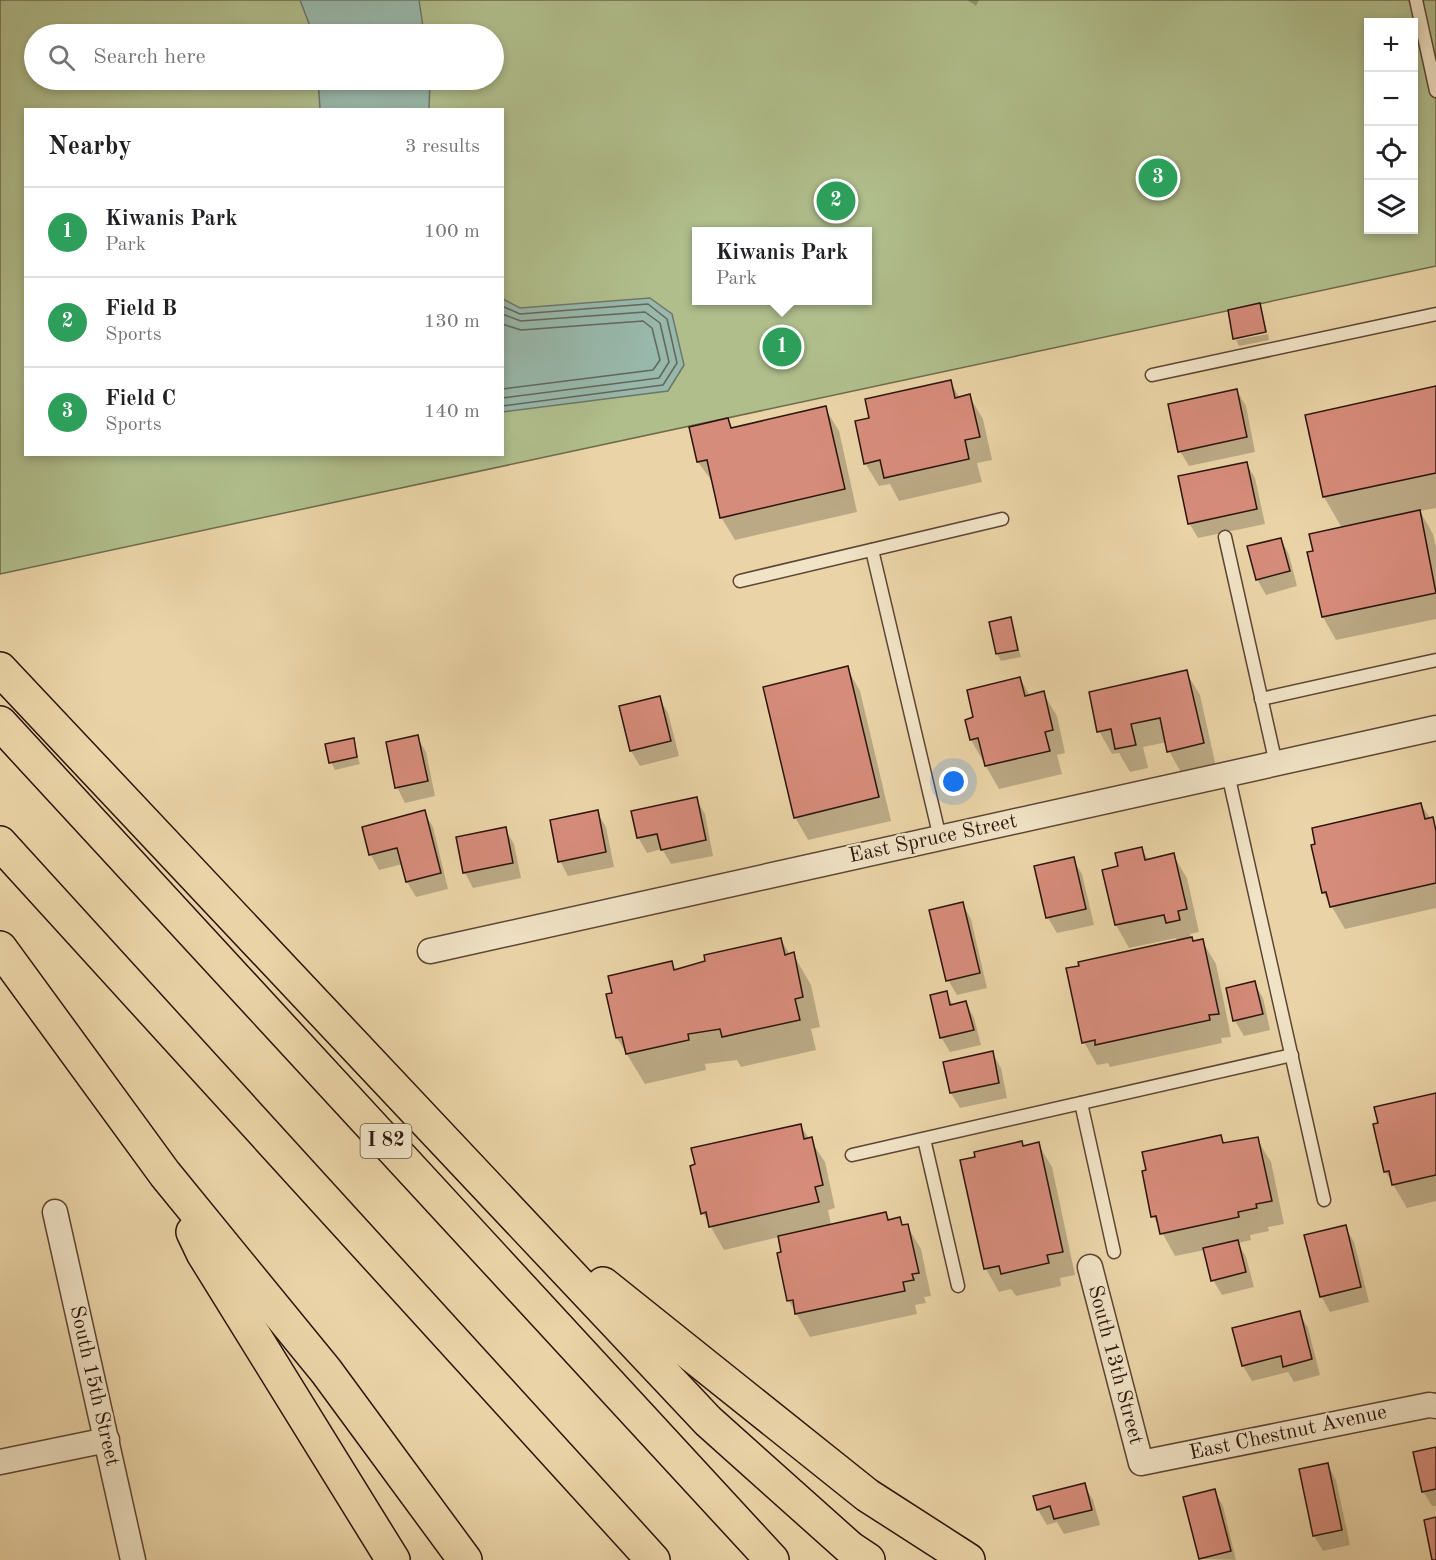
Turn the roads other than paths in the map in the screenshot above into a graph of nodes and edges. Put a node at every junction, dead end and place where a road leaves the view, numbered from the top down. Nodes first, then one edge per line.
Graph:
1 (1416, 0) edge
2 (1436, 91) edge
3 (1436, 314) edge
4 (1152, 375) dead end
5 (1002, 519) dead end
6 (1225, 537) dead end
7 (872, 550) junction
8 (740, 581) dead end
9 (1436, 660) edge
10 (0, 669) edge
11 (1261, 699) junction
12 (0, 723) edge
13 (1436, 728) edge
14 (1276, 764) junction
15 (1228, 774) junction
16 (940, 838) junction
17 (0, 843) edge
18 (0, 948) edge
19 (430, 951) dead end
20 (1292, 1056) junction
21 (1081, 1103) junction
22 (924, 1139) junction
23 (852, 1155) dead end
24 (165, 1174) junction
25 (1324, 1200) dead end
26 (55, 1212) dead end
27 (516, 1214) junction
28 (1114, 1252) dead end
29 (1090, 1268) dead end
30 (957, 1286) dead end
31 (1436, 1406) edge
32 (107, 1440) junction
33 (0, 1462) edge
34 (1141, 1463) joint
35 (133, 1560) edge
36 (393, 1560) edge
37 (465, 1560) edge
38 (653, 1560) edge
39 (772, 1560) edge
40 (868, 1560) edge
41 (968, 1560) edge

1 - 2 lane
3 - 4 lane
5 - 7 lane
6 - 11 lane
7 - 8 lane
7 - 16 lane
9 - 11 lane
10 - 27 highway
11 - 14 lane
12 - 39 highway, I 82
13 - 14 street, East Spruce Street
14 - 15 street, East Spruce Street
15 - 16 street, East Spruce Street
15 - 20 lane
16 - 19 street, East Spruce Street
17 - 38 highway
18 - 24 highway
20 - 21 lane
20 - 25 lane
21 - 22 lane
21 - 28 lane
22 - 23 lane
22 - 30 lane
24 - 36 highway
24 - 37 highway
26 - 32 street, South 15th Street
27 - 40 highway
27 - 41 highway
29 - 34 street, South 13th Street
31 - 34 street, East Chestnut Avenue
32 - 33 street
32 - 35 street, South 15th Street

